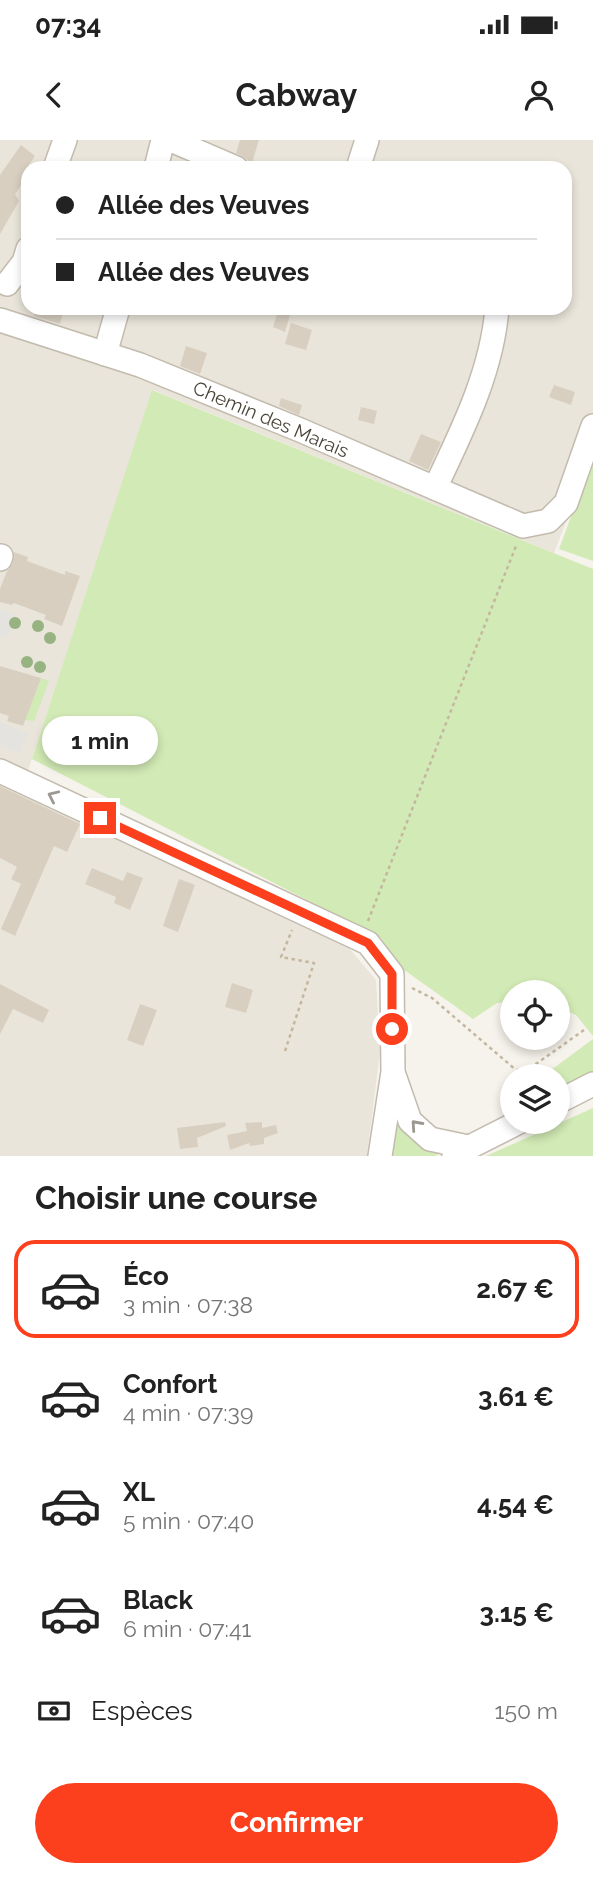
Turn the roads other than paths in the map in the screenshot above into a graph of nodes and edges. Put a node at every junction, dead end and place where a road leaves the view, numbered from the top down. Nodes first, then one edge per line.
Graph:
1 (65, 140) edge
2 (163, 140) edge
3 (171, 140) edge
4 (367, 140) edge
5 (58, 161) edge
6 (158, 161) edge
7 (220, 161) edge
8 (360, 161) edge
9 (21, 265) edge
10 (7, 284) dead end
11 (116, 315) edge
12 (497, 315) edge
13 (0, 320) edge
14 (105, 354) junction
15 (593, 426) edge
16 (435, 488) junction
17 (0, 771) edge
18 (393, 1072) junction
19 (593, 1084) edge
20 (570, 1096) edge
21 (500, 1132) edge
22 (460, 1152) edge
23 (380, 1156) edge

1 - 5 street
2 - 6 street
3 - 7 street
4 - 8 street
9 - 10 street
11 - 14 street
12 - 16 street
13 - 14 street, Chemin des Marais
14 - 16 street, Chemin des Marais
15 - 16 street, Chemin des Marais
18 -> 17 street
22 -> 18 street
18 - 23 street
19 - 20 street
21 - 22 street

